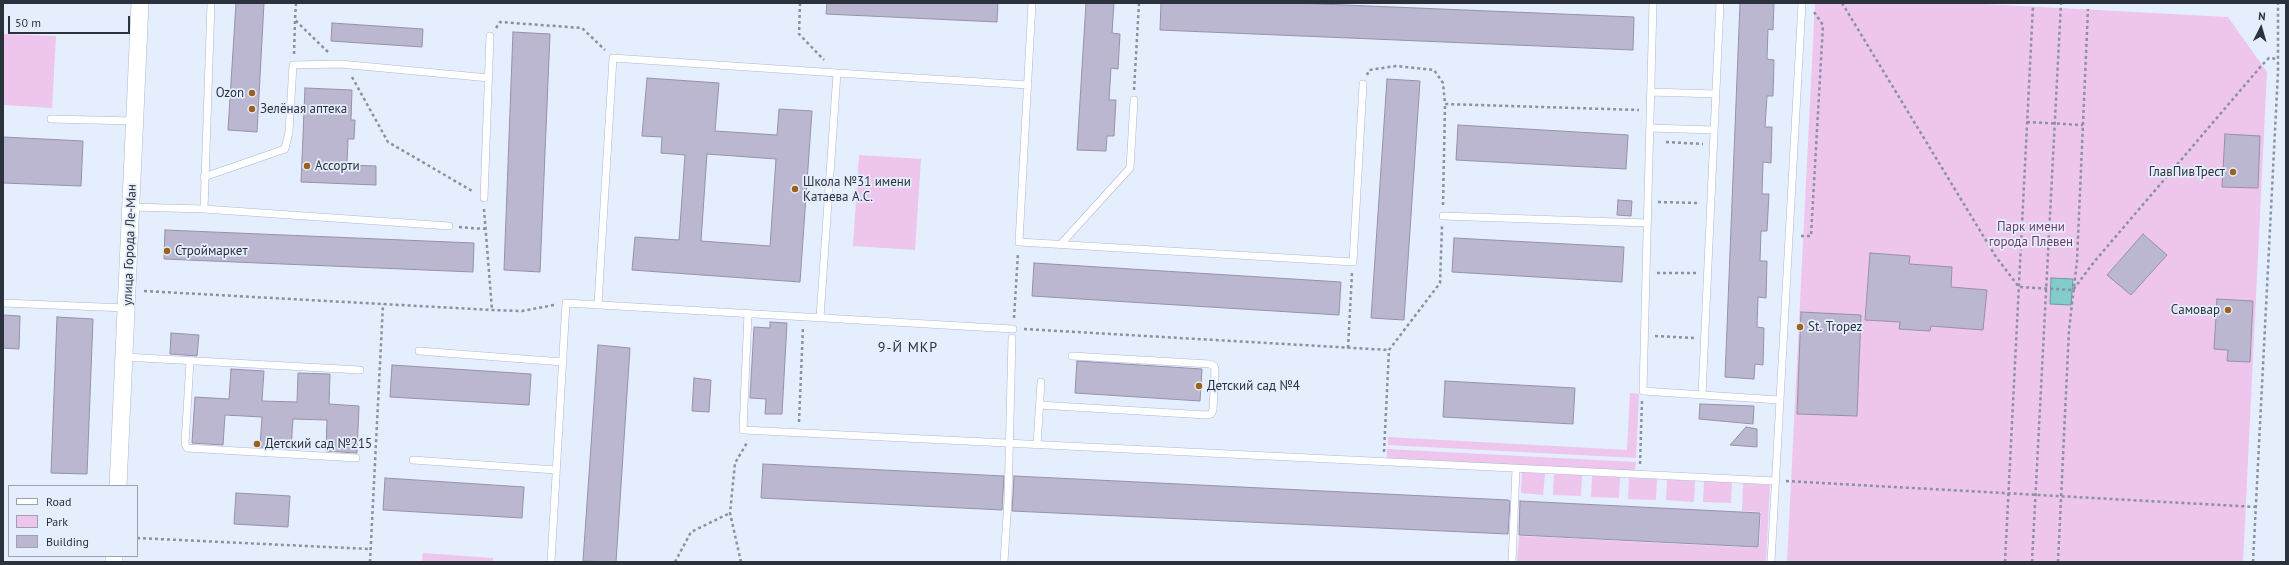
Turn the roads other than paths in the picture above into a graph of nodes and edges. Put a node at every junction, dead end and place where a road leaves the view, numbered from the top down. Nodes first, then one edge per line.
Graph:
1 (140, 3) edge
2 (211, 3) edge
3 (1032, 3) edge
4 (1653, 3) edge
5 (1720, 3) edge
6 (1802, 3) edge
7 (490, 36) road end
8 (837, 73) junction
9 (489, 78) junction
10 (1363, 84) road end
11 (1028, 85) junction
12 (1651, 92) junction
13 (1716, 94) junction
14 (1134, 100) road end
15 (52, 119) dead end
16 (135, 121) junction
17 (1650, 128) junction
18 (1714, 130) junction
19 (204, 178) junction
20 (484, 198) road end
21 (131, 207) junction
22 (204, 209) junction
23 (1443, 216) road end
24 (1647, 223) junction
25 (449, 226) road end
26 (1060, 245) junction
27 (3, 303) edge
28 (598, 304) junction
29 (126, 308) junction
30 (748, 312) junction
31 (820, 318) junction
32 (1013, 329) road end
33 (1012, 338) dead end
34 (420, 351) dead end
35 (1072, 356) dead end
36 (124, 357) junction
37 (190, 361) junction
38 (563, 362) junction
39 (360, 370) dead end
40 (1041, 382) dead end
41 (1702, 395) junction
42 (1779, 400) junction
43 (1039, 405) junction
44 (1009, 443) junction
45 (1037, 445) junction
46 (356, 458) dead end
47 (413, 460) dead end
48 (1516, 469) junction
49 (556, 470) junction
50 (1775, 481) junction
51 (118, 485) edge
52 (551, 562) edge
53 (1004, 562) edge
54 (1512, 562) edge
55 (1771, 562) edge

1 - 16 street, улица Города Ле-Ман
2 - 19 lane
3 - 11 lane
4 - 12 lane
5 - 13 lane
6 - 42 lane
7 - 9 lane
8 - 11 lane
8 - 28 lane
8 - 31 lane
9 - 19 lane
9 - 20 lane
10 - 26 lane
11 - 26 lane
12 - 13 lane
12 - 17 lane
13 - 18 lane
14 - 26 lane
15 - 16 lane
16 - 21 street, улица Города Ле-Ман
17 - 18 lane
17 - 24 lane
18 - 41 lane
19 - 22 lane
21 - 22 lane
21 - 29 street, улица Города Ле-Ман
22 - 25 lane
23 - 24 lane
24 - 41 lane
27 - 29 lane
28 - 30 lane
28 - 38 lane
29 - 36 street, улица Города Ле-Ман
30 - 31 lane
30 - 44 lane
31 - 32 lane
33 - 44 lane
34 - 38 lane
35 - 43 lane
36 - 37 lane
36 - 51 street, улица Города Ле-Ман
37 - 39 lane
37 - 46 lane
38 - 49 lane
40 - 43 lane
41 - 42 lane
42 - 50 lane
43 - 45 lane
44 - 45 lane
44 - 53 lane
45 - 48 lane
47 - 49 lane
48 - 50 lane
48 - 54 lane
49 - 52 lane
50 - 55 lane

